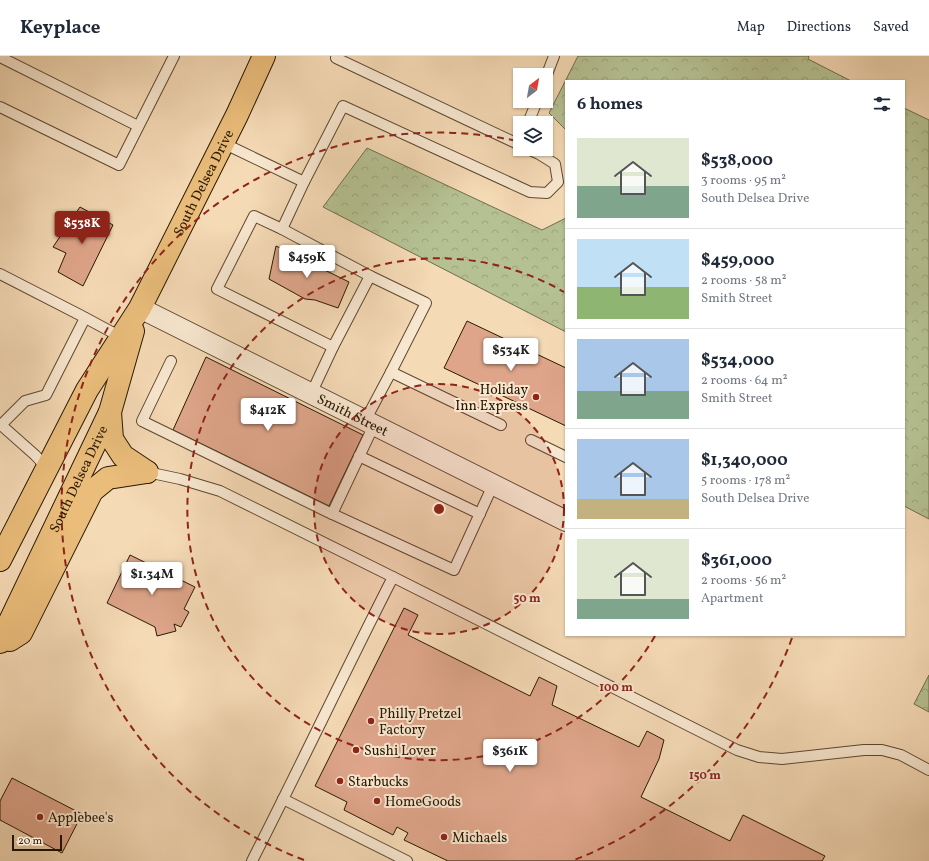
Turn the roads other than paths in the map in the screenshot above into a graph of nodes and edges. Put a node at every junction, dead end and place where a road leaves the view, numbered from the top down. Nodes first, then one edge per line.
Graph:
1 (174, 56) edge
2 (264, 56) edge
3 (554, 56) edge
4 (0, 57) edge
5 (335, 57) edge
6 (549, 68) edge
7 (0, 107) edge
8 (138, 126) junction
9 (513, 142) edge
10 (223, 143) junction
11 (541, 156) edge
12 (304, 182) junction
13 (282, 229) junction
14 (0, 274) edge
15 (370, 276) junction
16 (140, 308) junction
17 (85, 318) junction
18 (121, 337) junction
19 (333, 347) junction
20 (171, 361) dead end
21 (391, 372) junction
22 (311, 394) junction
23 (110, 412) junction
24 (369, 423) junction
25 (0, 424) edge
26 (501, 425) dead end
27 (532, 440) dead end
28 (359, 456) junction
29 (565, 456) edge
30 (47, 468) junction
31 (147, 472) junction
32 (493, 485) junction
33 (332, 514) junction
34 (480, 514) junction
35 (565, 521) edge
36 (7, 533) edge
37 (0, 560) edge
38 (393, 577) junction
39 (0, 642) edge
40 (0, 646) edge
41 (929, 770) edge
42 (283, 799) junction
43 (252, 861) edge
44 (407, 861) edge

1 - 8 lane
2 - 10 main road, South Delsea Drive
3 - 6 lane
4 - 8 lane
5 - 9 lane
7 - 8 lane
10 - 12 lane
10 - 16 main road, South Delsea Drive
11 - 12 lane
12 - 13 lane
13 - 15 lane
13 - 19 lane
14 - 17 lane
15 - 19 lane
15 - 21 lane
16 - 18 main road, South Delsea Drive
16 - 22 street, Smith Street
16 - 23 main road, South Delsea Drive
17 - 18 lane
17 - 25 lane
18 - 30 main road, South Delsea Drive
19 - 22 lane
20 - 33 lane
21 - 24 lane
21 - 26 lane
22 - 24 street, Smith Street
23 - 31 main road
23 - 39 main road, South Delsea Drive
24 - 28 lane
24 - 32 street, Smith Street
25 - 30 lane
27 - 29 lane
28 - 33 lane
28 - 34 lane
30 - 36 main road, South Delsea Drive
31 - 38 lane
31 - 40 main road
32 - 34 lane
32 - 35 street, Smith Street
33 - 34 lane
36 - 37 main road, South Delsea Drive
38 - 41 lane
38 - 42 lane
42 - 43 lane
42 - 44 lane

